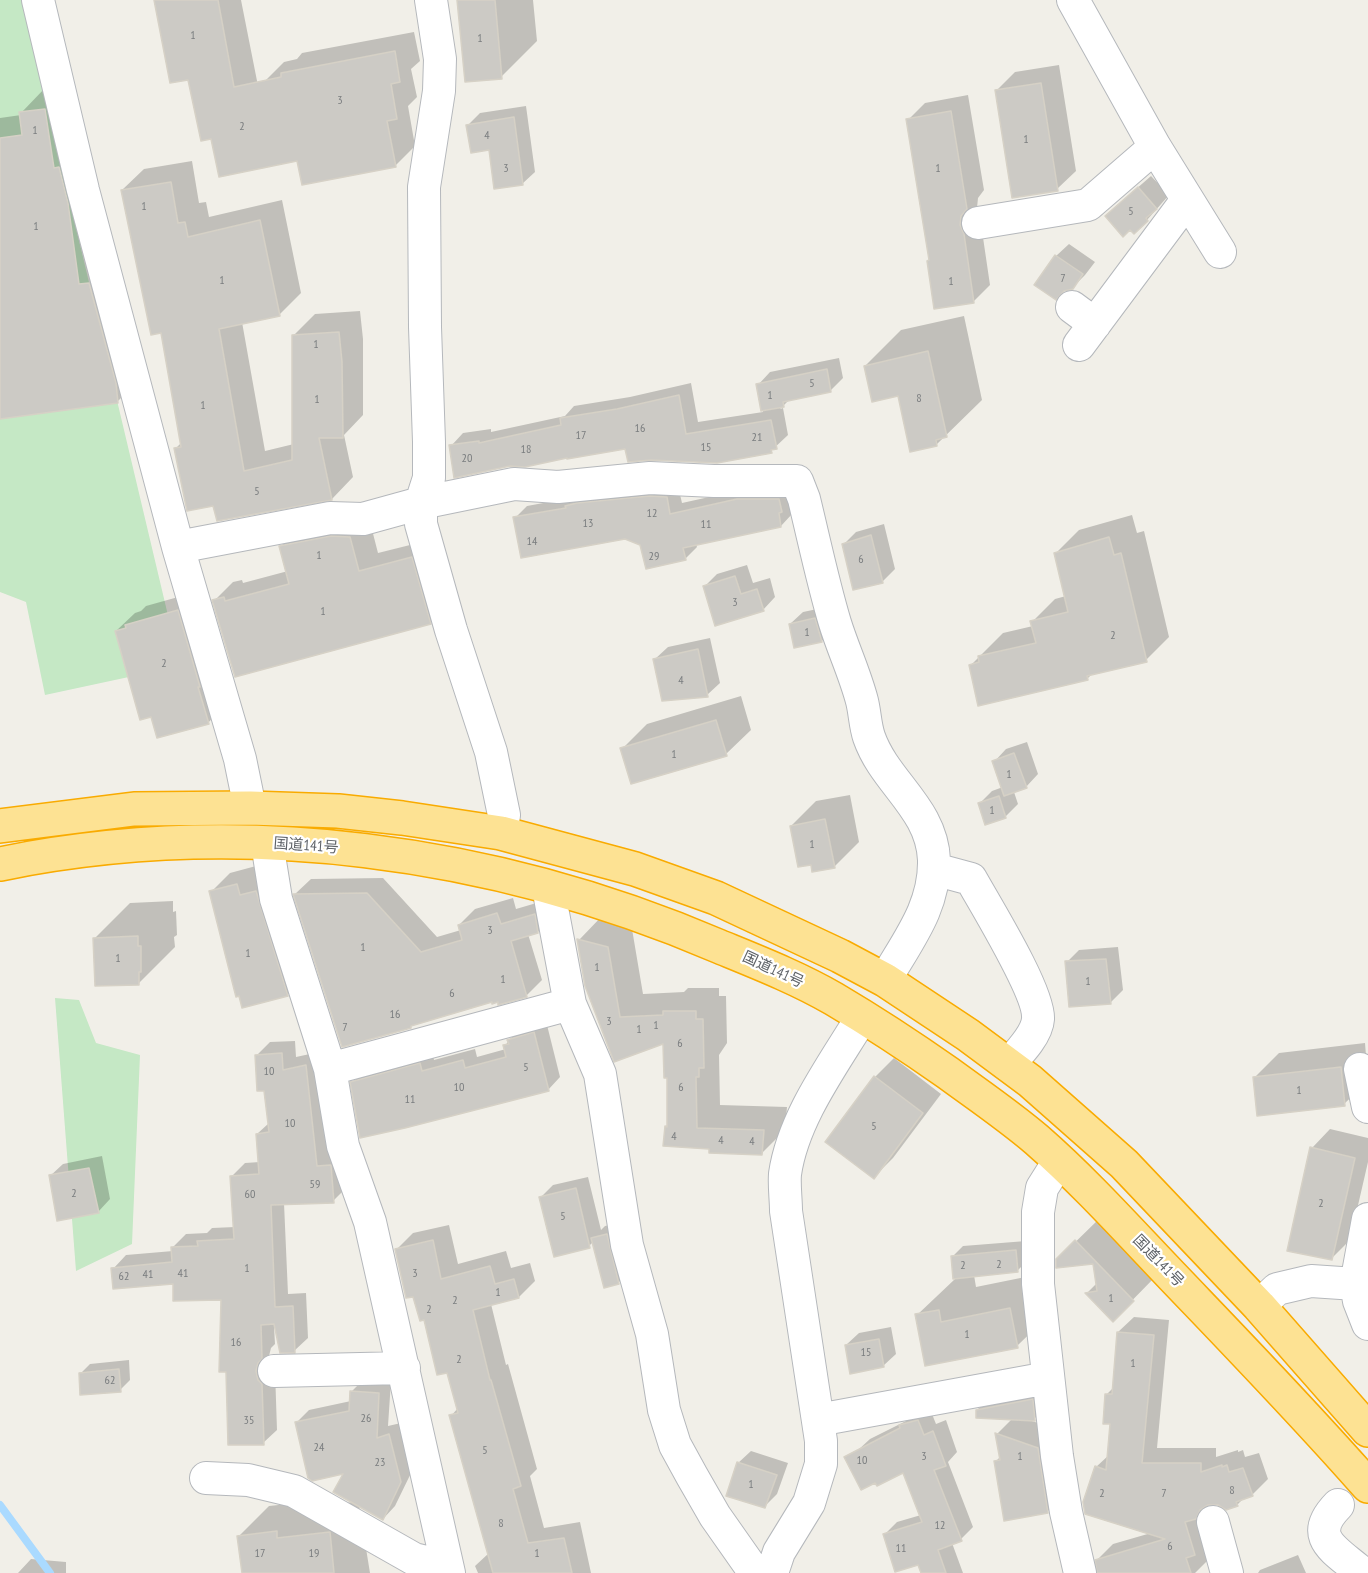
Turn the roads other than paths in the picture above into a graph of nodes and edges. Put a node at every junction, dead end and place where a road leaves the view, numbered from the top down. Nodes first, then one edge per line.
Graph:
1 (38, 0) edge
2 (431, 0) edge
3 (1073, 0) edge
4 (1155, 147) junction
5 (1187, 200) junction
6 (978, 223) dead end
7 (1220, 252) dead end
8 (1082, 325) dead end
9 (421, 503) junction
10 (178, 548) junction
11 (250, 808) junction
12 (0, 826) edge
13 (501, 833) junction
14 (267, 843) junction
15 (0, 864) edge
16 (934, 869) junction
17 (548, 886) junction
18 (885, 980) junction
19 (570, 1004) junction
20 (862, 1017) junction
21 (1008, 1065) junction
22 (330, 1069) junction
23 (1360, 1070) dead end
24 (1368, 1107) edge
25 (1059, 1161) junction
26 (1368, 1219) edge
27 (1356, 1284) junction
28 (1259, 1306) junction
29 (1368, 1324) edge
30 (404, 1368) junction
31 (274, 1371) dead end
32 (1048, 1378) junction
33 (818, 1420) junction
34 (1368, 1430) edge
35 (206, 1478) dead end
36 (1368, 1486) edge
37 (1338, 1505) dead end
38 (1213, 1522) dead end
39 (448, 1570) edge
40 (755, 1573) edge
41 (772, 1573) edge
42 (1080, 1573) edge
43 (1227, 1573) edge
44 (1362, 1573) edge

1 - 10 street
2 - 9 street
3 - 4 street
4 - 5 street
4 - 6 street
5 - 7 street
5 - 8 street
9 - 10 street
9 - 13 street
9 - 16 street
10 - 11 street
11 - 12 highway
11 - 13 highway
13 - 18 highway
14 - 15 highway, 国道141号
14 - 17 highway, 国道141号
14 - 22 street
16 - 18 street
16 - 21 street
17 - 19 street
17 - 20 highway, 国道141号
18 - 21 highway
19 - 22 street
19 - 40 street
20 - 25 highway, 国道141号
20 - 33 street
21 - 28 highway
22 - 30 street
23 - 24 street
25 - 32 street
25 - 36 highway, 国道141号
26 - 27 street
27 - 28 street
27 - 29 street
28 - 34 highway
30 - 31 street
30 - 39 street
32 - 33 street
32 - 42 street
33 - 41 street
35 - 39 street
37 - 44 street
38 - 43 street

